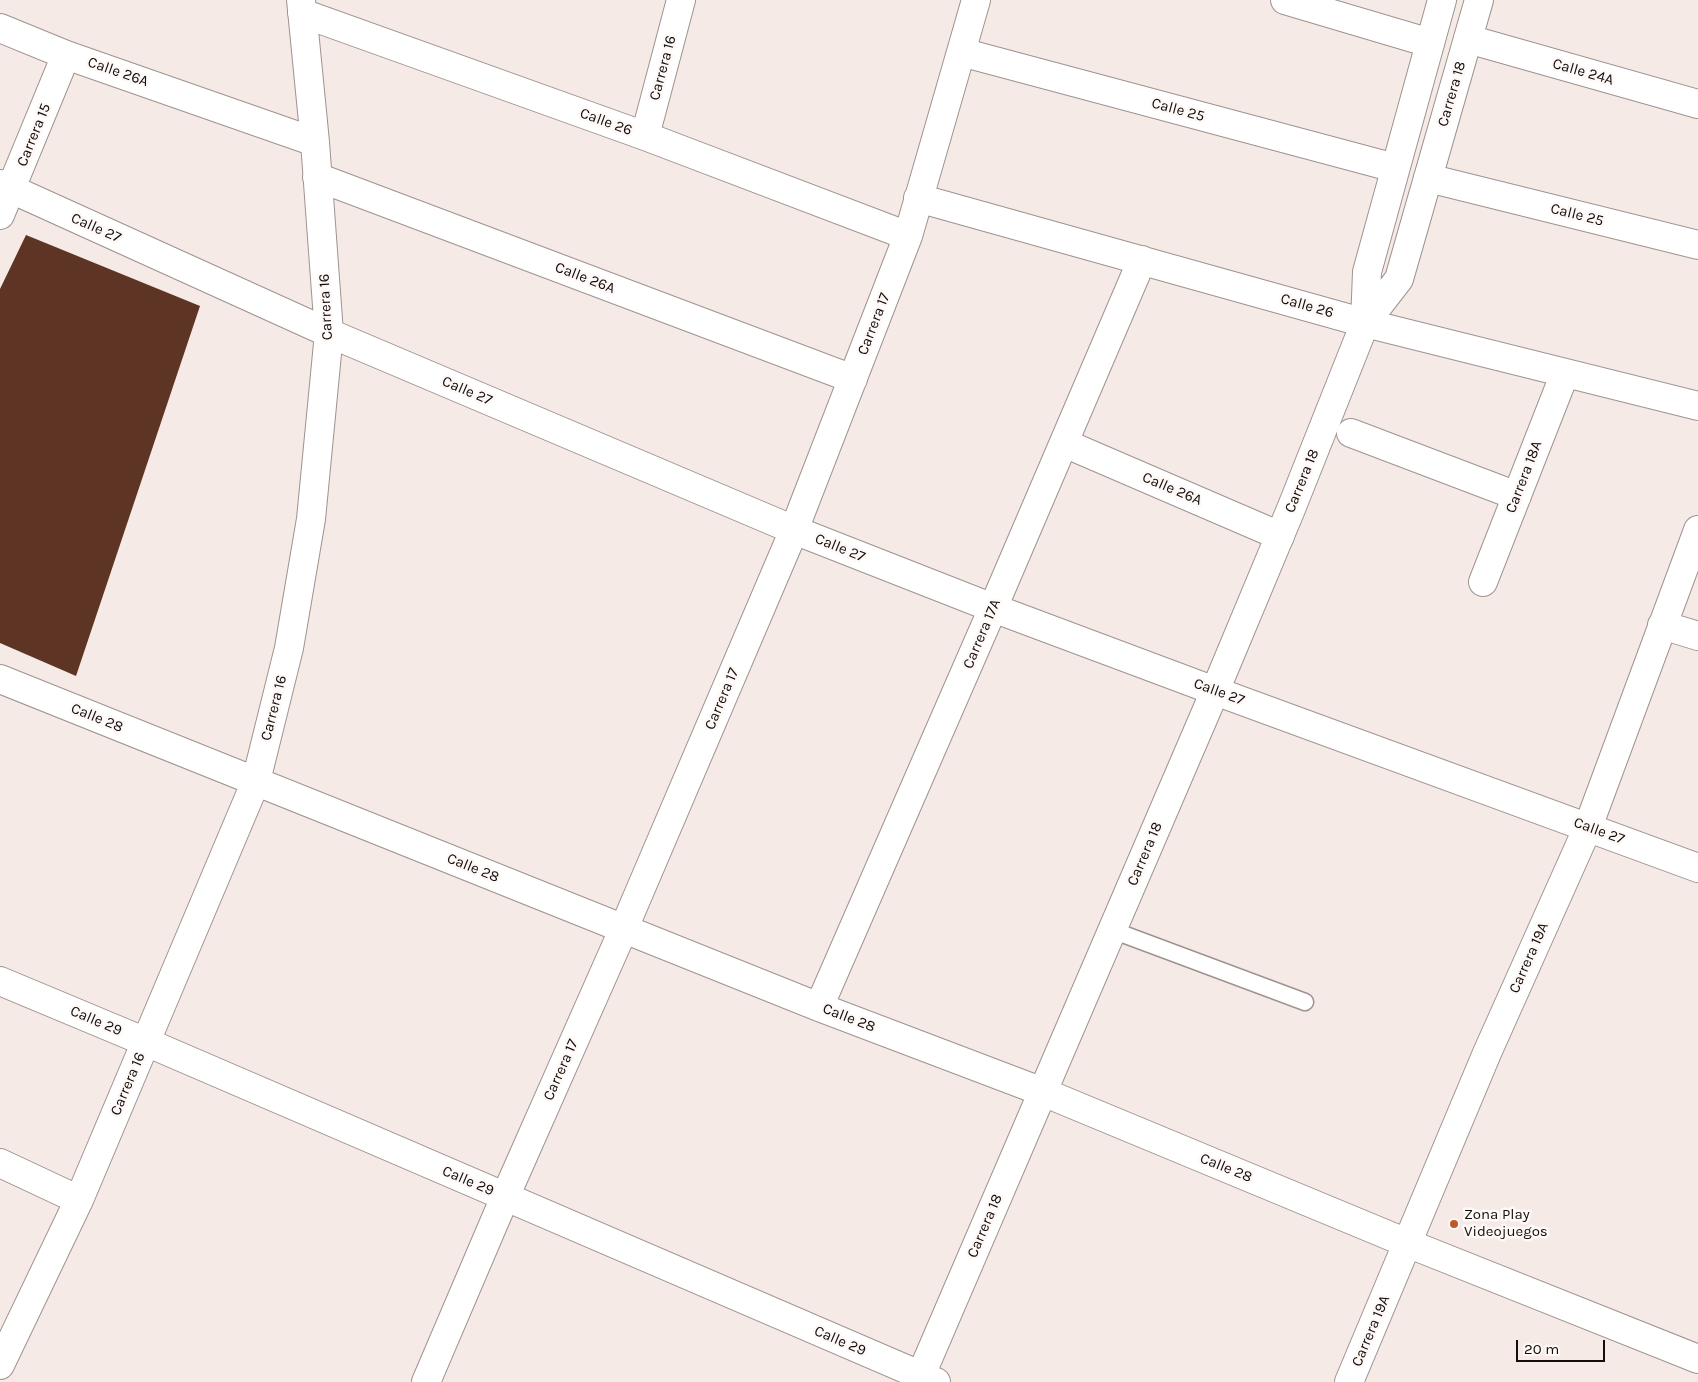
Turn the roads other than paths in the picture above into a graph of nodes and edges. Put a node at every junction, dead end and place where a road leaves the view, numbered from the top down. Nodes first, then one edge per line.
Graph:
1 (681, 0) edge
2 (976, 0) edge
3 (1285, 0) edge
4 (1442, 0) edge
5 (1479, 0) edge
6 (302, 7) edge
7 (0, 28) edge
8 (1468, 39) junction
9 (1430, 43) junction
10 (961, 52) junction
11 (66, 54) junction
12 (1698, 104) edge
13 (645, 136) junction
14 (315, 142) junction
15 (1395, 168) junction
16 (317, 177) junction
17 (1428, 178) junction
18 (6, 187) edge
19 (918, 198) junction
20 (0, 215) edge
21 (908, 236) junction
22 (1698, 245) edge
23 (1142, 260) junction
24 (1365, 322) junction
25 (329, 334) junction
26 (1565, 373) junction
27 (853, 379) junction
28 (1698, 406) edge
29 (1351, 433) dead end
30 (1064, 443) junction
31 (1517, 496) junction
32 (794, 530) junction
33 (1698, 530) edge
34 (1280, 536) junction
35 (1483, 582) dead end
36 (994, 608) junction
37 (1662, 625) junction
38 (1698, 636) edge
39 (0, 679) edge
40 (1215, 691) junction
41 (256, 781) junction
42 (1588, 827) junction
43 (1698, 868) edge
44 (624, 928) junction
45 (1112, 930) junction
46 (0, 981) edge
47 (1305, 1002) dead end
48 (819, 1006) junction
49 (146, 1042) junction
50 (1043, 1092) junction
51 (0, 1163) edge
52 (505, 1198) junction
53 (80, 1200) junction
54 (1408, 1243) junction
55 (1698, 1359) edge
56 (0, 1365) edge
57 (925, 1380) edge
58 (426, 1382) edge
59 (1349, 1382) edge

1 - 13 street, Carrera 16
2 - 10 street, Carrera 17
3 - 9 street
4 - 9 street, Carrera 18
5 - 8 street, Carrera 18
6 - 13 street, Calle 26
6 - 14 street, Carrera 16
7 - 11 street, Calle 26A
8 - 12 street, Calle 24A
8 - 17 street, Carrera 18
9 - 15 street, Carrera 18
10 - 15 street, Calle 25
10 - 19 street, Carrera 17
11 - 14 street, Calle 26A
11 - 18 street, Carrera 15
13 - 21 street, Calle 26
14 - 16 street, Carrera 16
15 - 24 street, Carrera 18
16 - 25 street, Carrera 16
16 - 27 street, Calle 26A
17 - 22 street, Calle 25
17 - 24 street, Carrera 18
18 - 20 street, Carrera 15
18 - 25 street, Calle 27
19 - 21 street, Carrera 17
19 - 23 street, Calle 26
21 - 27 street, Carrera 17
23 - 24 street, Calle 26
23 - 30 street, Carrera 17A
24 - 26 street, Calle 26
24 - 34 street, Carrera 18
25 - 32 street, Calle 27
25 - 41 street, Carrera 16
26 - 28 street, Calle 26
26 - 31 street, Carrera 18A
27 - 32 street, Carrera 17
29 - 31 street
30 - 34 street, Calle 26A
30 - 36 street, Carrera 17A
31 - 35 street, Carrera 18A
32 - 36 street, Calle 27
32 - 44 street, Carrera 17
33 - 37 street, Carrera 19A
34 - 40 street, Carrera 18
36 - 40 street, Calle 27
36 - 48 street, Carrera 17A
37 - 38 street
37 - 42 street, Carrera 19A
39 - 41 street, Calle 28
40 - 42 street, Calle 27
40 - 45 street, Carrera 18
41 - 44 street, Calle 28
41 - 49 street, Carrera 16
42 - 43 street, Calle 27
42 - 54 street, Carrera 19A
44 - 48 street, Calle 28
44 - 52 street, Carrera 17
45 - 47 lane
45 - 50 street, Carrera 18
46 - 49 street, Calle 29
48 - 50 street, Calle 28
49 - 52 street, Calle 29
49 - 53 street, Carrera 16
50 - 54 street, Calle 28
50 - 57 street, Carrera 18
51 - 53 street
52 - 57 street, Calle 29
52 - 58 street, Carrera 17
53 - 56 street, Carrera 16
54 - 55 street, Calle 28
54 - 59 street, Carrera 19A

